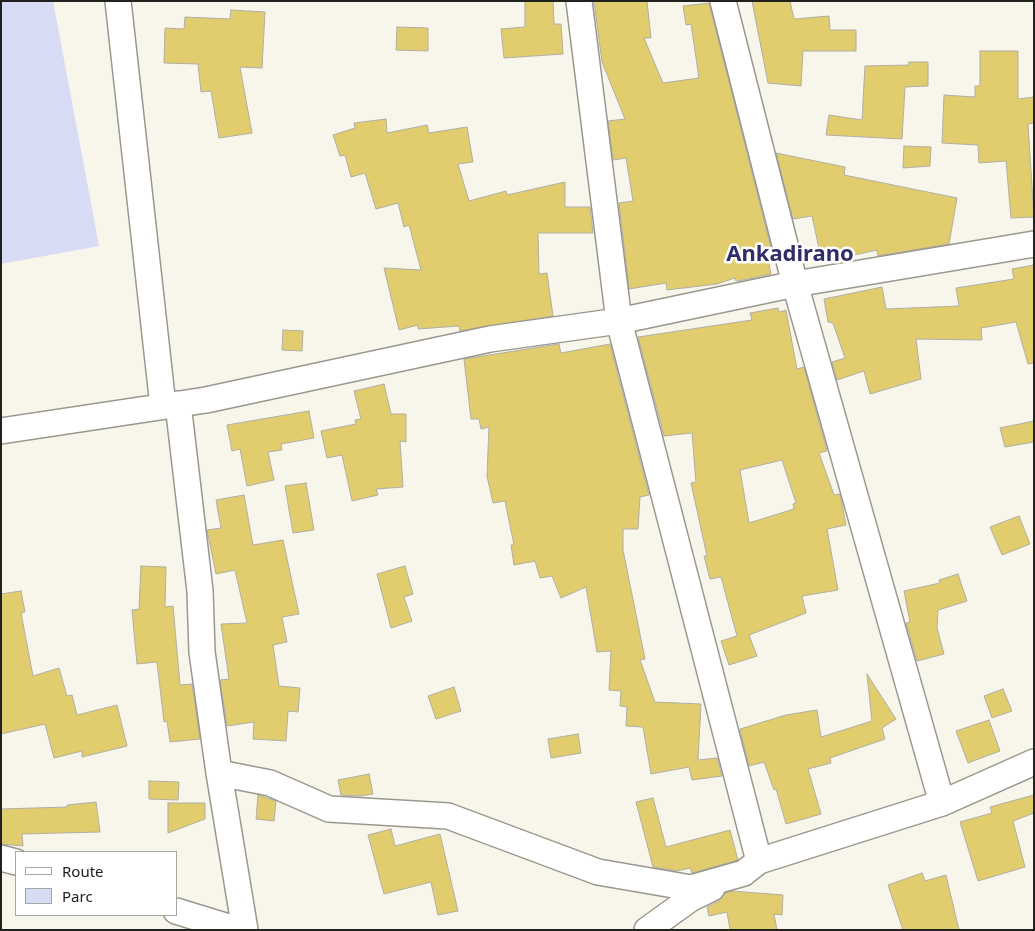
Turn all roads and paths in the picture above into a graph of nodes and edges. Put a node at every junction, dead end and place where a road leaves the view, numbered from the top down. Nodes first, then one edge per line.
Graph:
1 (118, 1) edge
2 (579, 1) edge
3 (723, 1) edge
4 (1034, 244) edge
5 (795, 284) junction
6 (619, 321) junction
7 (171, 405) junction
8 (1, 431) edge
9 (1034, 762) edge
10 (219, 773) junction
11 (942, 803) junction
12 (1, 858) edge
13 (15, 862) edge
14 (751, 867) junction
15 (178, 912) edge
16 (238, 930) edge
17 (245, 930) edge
18 (647, 930) edge

1 - 7 street
2 - 6 street
3 - 5 street
4 - 5 street
5 - 6 street
5 - 11 street
6 - 7 street
6 - 14 street
7 - 8 street
7 - 10 street
9 - 11 street
10 - 14 street
10 - 17 street
11 - 14 street
12 - 13 street
14 - 18 street
15 - 16 street

